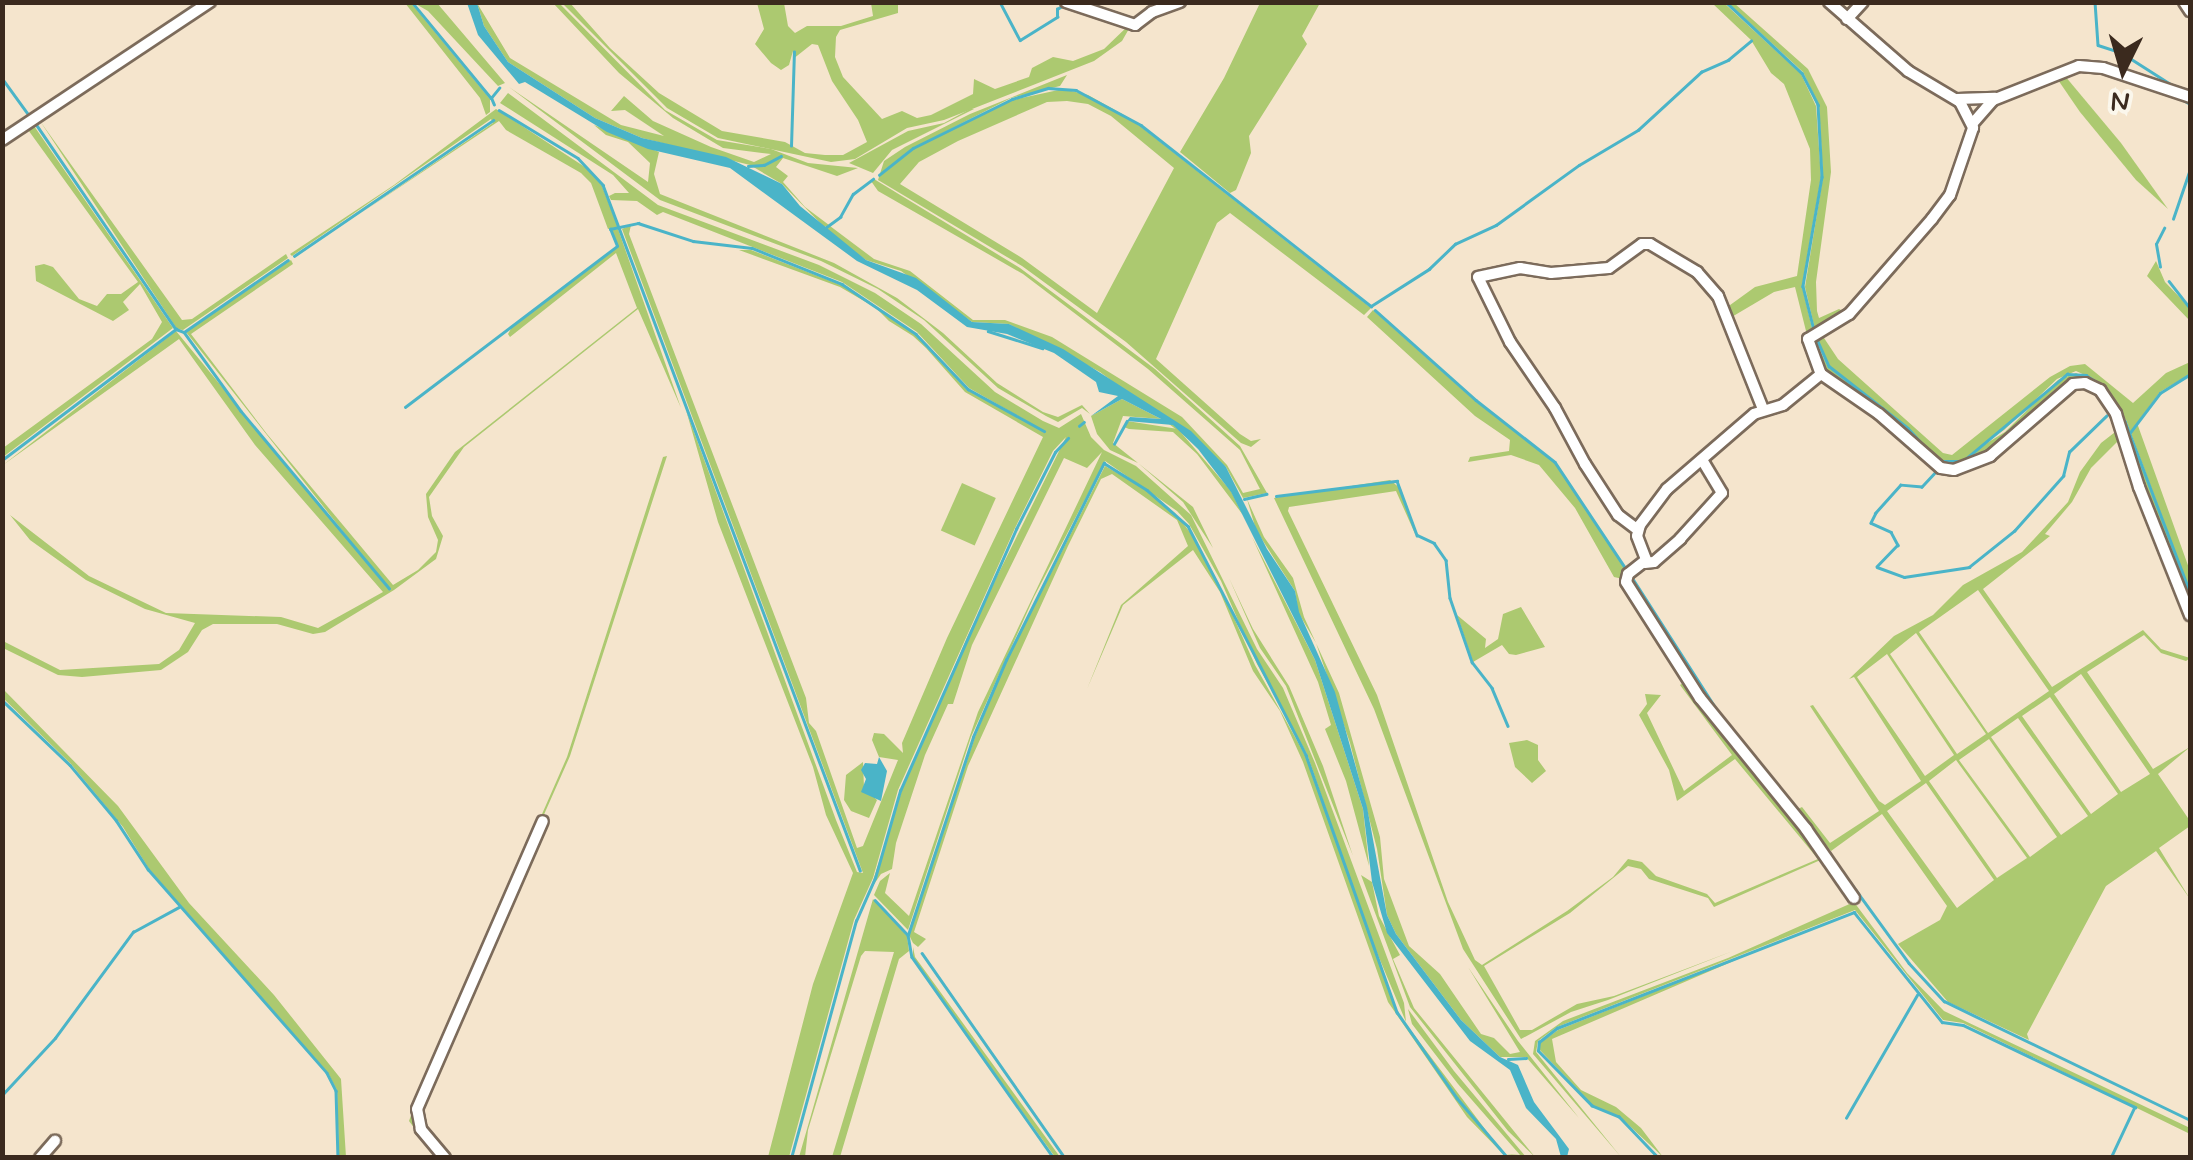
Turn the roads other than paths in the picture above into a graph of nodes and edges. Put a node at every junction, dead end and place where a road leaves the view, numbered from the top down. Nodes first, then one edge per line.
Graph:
1 (210, 2) edge
2 (1066, 2) edge
3 (1180, 2) edge
4 (1829, 2) edge
5 (1863, 2) edge
6 (2184, 2) edge
7 (2190, 11) edge
8 (1847, 19) junction
9 (2001, 96) junction
10 (2190, 98) edge
11 (1955, 99) junction
12 (1973, 123) junction
13 (2, 140) edge
14 (1821, 374) junction
15 (1763, 409) junction
16 (1702, 460) junction
17 (1638, 530) junction
18 (1645, 563) junction
19 (2190, 614) edge
20 (543, 821) dead end
21 (1854, 898) dead end
22 (55, 1142) dead end
23 (40, 1158) edge
24 (445, 1158) edge

1 - 13 street
2 - 3 street
4 - 8 street
5 - 8 street
6 - 7 street
8 - 11 street
9 - 10 street
9 - 11 street
9 - 12 street
11 - 12 street
12 - 14 street
14 - 15 street
14 - 19 street
15 - 16 street
15 - 17 street
16 - 17 street
16 - 18 street
17 - 18 street
18 - 21 street
20 - 24 street
22 - 23 street

